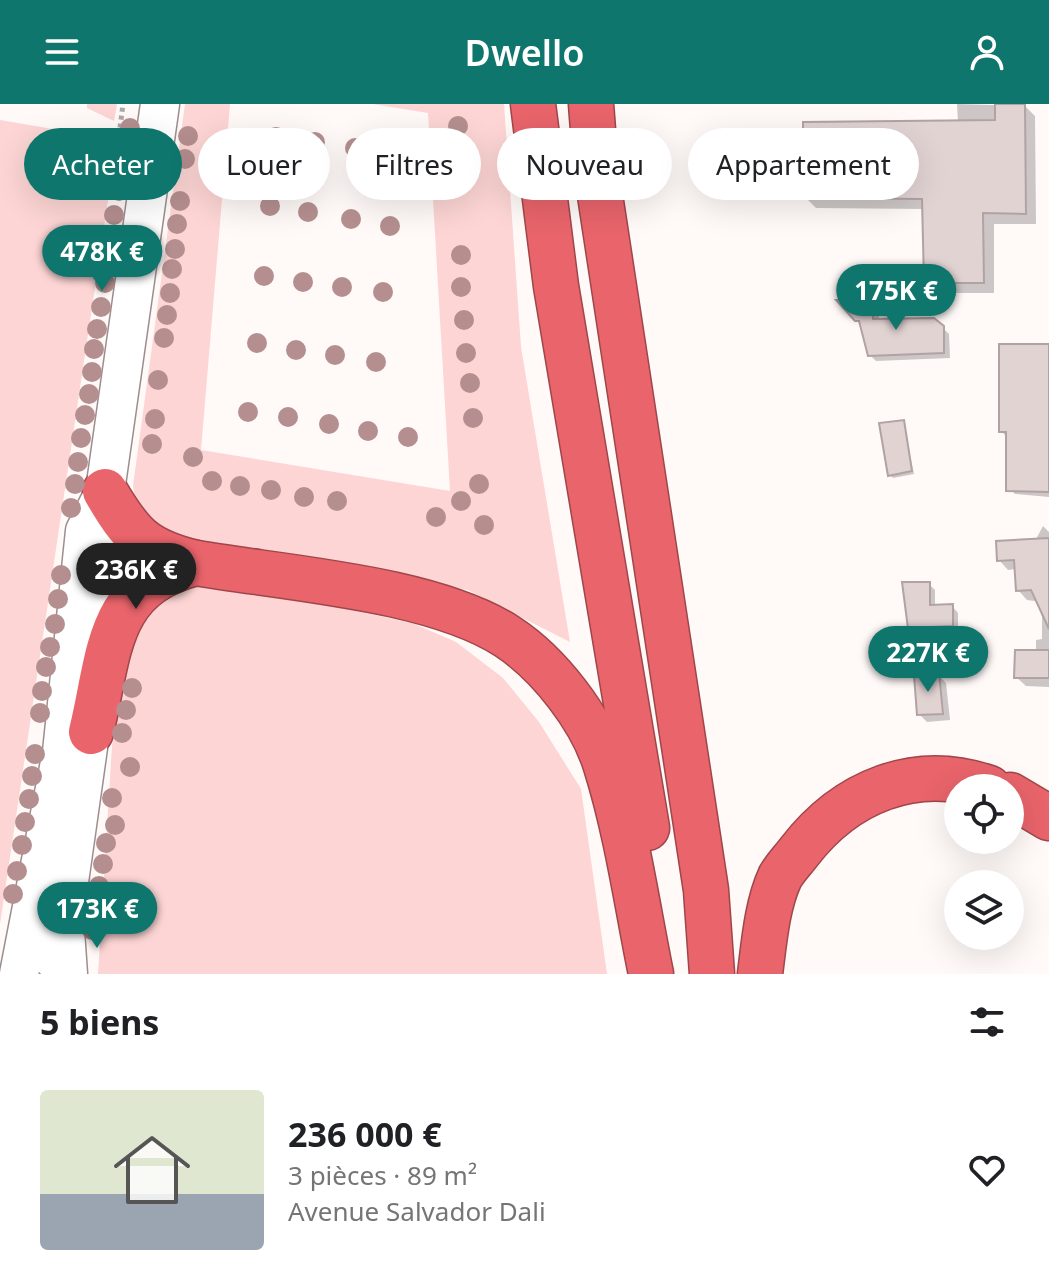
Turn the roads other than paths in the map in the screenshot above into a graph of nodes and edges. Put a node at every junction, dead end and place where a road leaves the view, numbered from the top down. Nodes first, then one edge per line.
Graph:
1 (160, 104) edge
2 (533, 104) edge
3 (591, 104) edge
4 (105, 491) junction
5 (196, 563) junction
6 (91, 732) junction
7 (944, 779) edge
8 (1024, 803) edge
9 (1049, 818) edge
10 (62, 931) junction
11 (19, 974) edge
12 (50, 974) edge
13 (65, 974) edge
14 (651, 974) edge
15 (658, 974) edge
16 (712, 974) edge
17 (760, 974) edge

1 - 4 street
2 - 15 highway
3 - 16 highway
4 - 5 highway
4 - 6 street
4 - 11 street
5 - 6 highway
5 - 14 highway
6 - 10 street
7 - 17 highway
8 - 9 highway
10 - 12 street
10 - 13 main road

